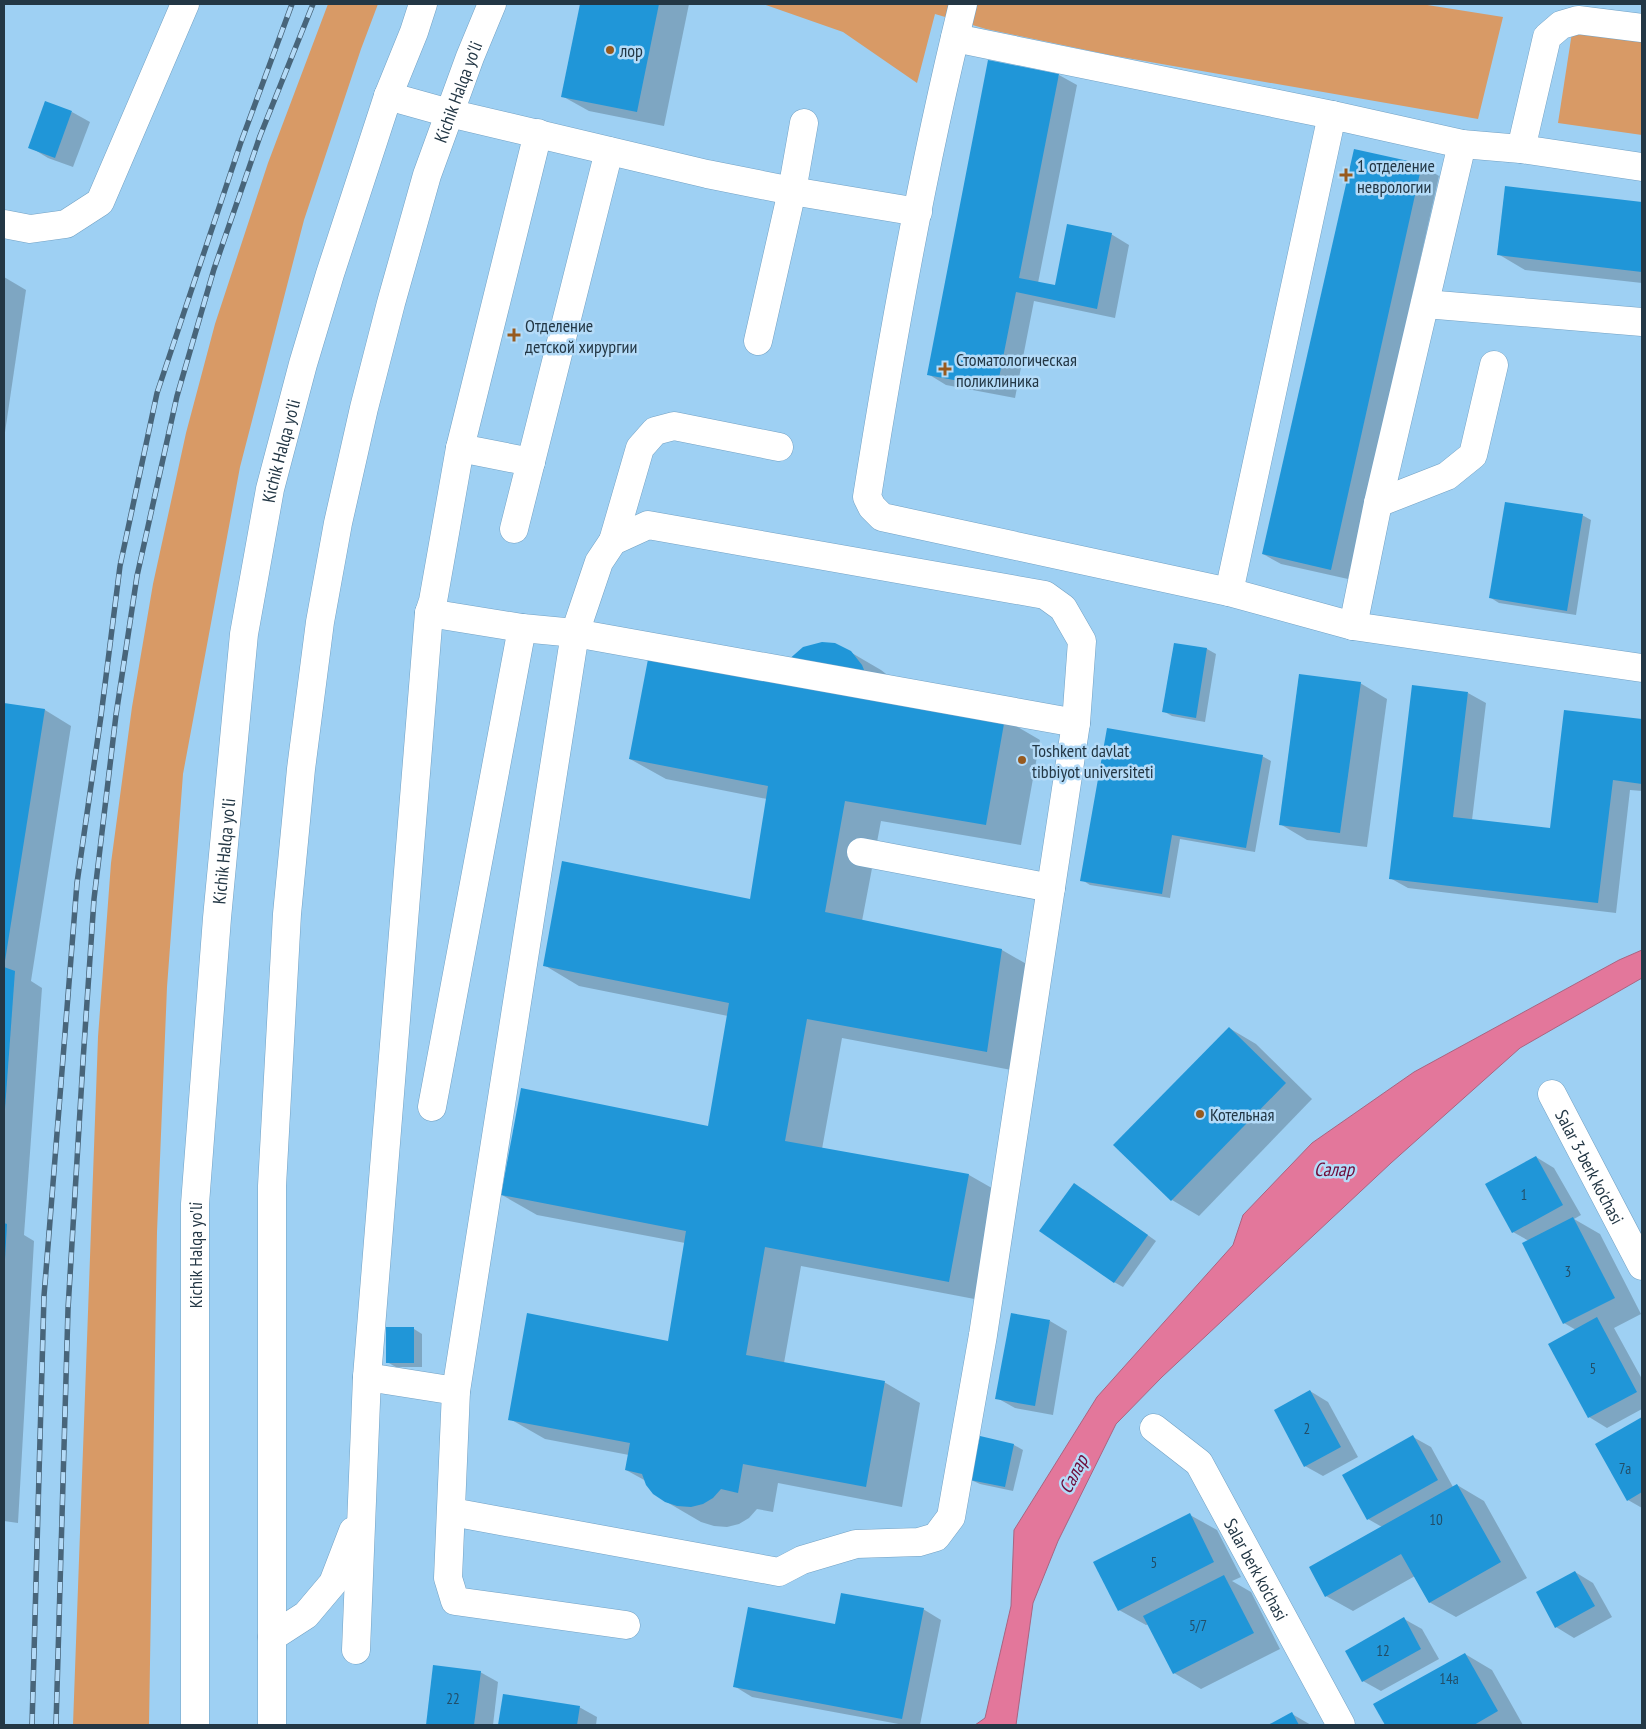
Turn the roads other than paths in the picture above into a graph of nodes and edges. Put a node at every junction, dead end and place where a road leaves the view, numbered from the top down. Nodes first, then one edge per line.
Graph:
1 (185, 4) edge
2 (423, 4) edge
3 (492, 4) edge
4 (963, 4) edge
5 (1642, 28) edge
6 (955, 38) junction
7 (388, 96) junction
8 (449, 113) junction
9 (1332, 115) junction
10 (804, 123) dead end
11 (538, 134) junction
12 (1462, 144) junction
13 (1521, 149) junction
14 (609, 151) junction
15 (1642, 167) edge
16 (792, 191) junction
17 (918, 212) junction
18 (4, 224) edge
19 (1425, 304) junction
20 (1642, 322) edge
21 (758, 341) dead end
22 (1494, 366) dead end
23 (779, 447) dead end
24 (460, 448) junction
25 (531, 462) junction
26 (1378, 503) junction
27 (514, 529) dead end
28 (613, 541) junction
29 (1229, 592) junction
30 (429, 613) junction
31 (1353, 626) junction
32 (522, 628) junction
33 (575, 633) junction
34 (1642, 668) edge
35 (1076, 723) junction
36 (861, 852) dead end
37 (1051, 888) junction
38 (1552, 1094) dead end
39 (432, 1107) dead end
40 (1642, 1266) edge
41 (367, 1378) junction
42 (456, 1392) junction
43 (1154, 1428) dead end
44 (361, 1510) junction
45 (452, 1512) junction
46 (626, 1625) dead end
47 (272, 1637) junction
48 (356, 1650) dead end
49 (195, 1725) edge
50 (272, 1725) edge
51 (1341, 1725) edge

1 - 18 main road
2 - 7 main road, Kichik Halqa yo'li
3 - 8 main road, Kichik Halqa yo'li
4 - 6 main road
5 - 13 main road
6 - 9 main road
6 - 17 main road
7 - 8 main road
7 - 49 main road, Kichik Halqa yo'li
8 - 11 main road
8 - 47 main road, Kichik Halqa yo'li
9 - 12 main road
9 - 29 main road
10 - 16 main road
11 - 14 main road
11 - 24 main road
12 - 13 main road
12 - 19 main road
13 - 15 main road
14 - 16 main road
14 - 25 main road
16 - 17 main road
16 - 21 main road
17 - 29 main road
19 - 20 main road
19 - 26 main road
22 - 26 main road
23 - 28 main road
24 - 25 main road
24 - 30 main road
25 - 27 main road
26 - 31 main road
28 - 33 main road
28 - 35 main road
29 - 31 main road
30 - 32 main road
30 - 41 main road
31 - 34 main road
32 - 33 main road
32 - 39 main road
33 - 35 main road
33 - 42 main road
35 - 37 main road
36 - 37 main road
37 - 45 main road
38 - 40 main road, Salar 3-berk ko'chasi
41 - 42 main road
41 - 44 main road
42 - 45 main road
43 - 51 main road, Salar berk ko'chasi
44 - 47 main road
44 - 48 main road
45 - 46 main road
47 - 50 main road, Kichik Halqa yo'li

